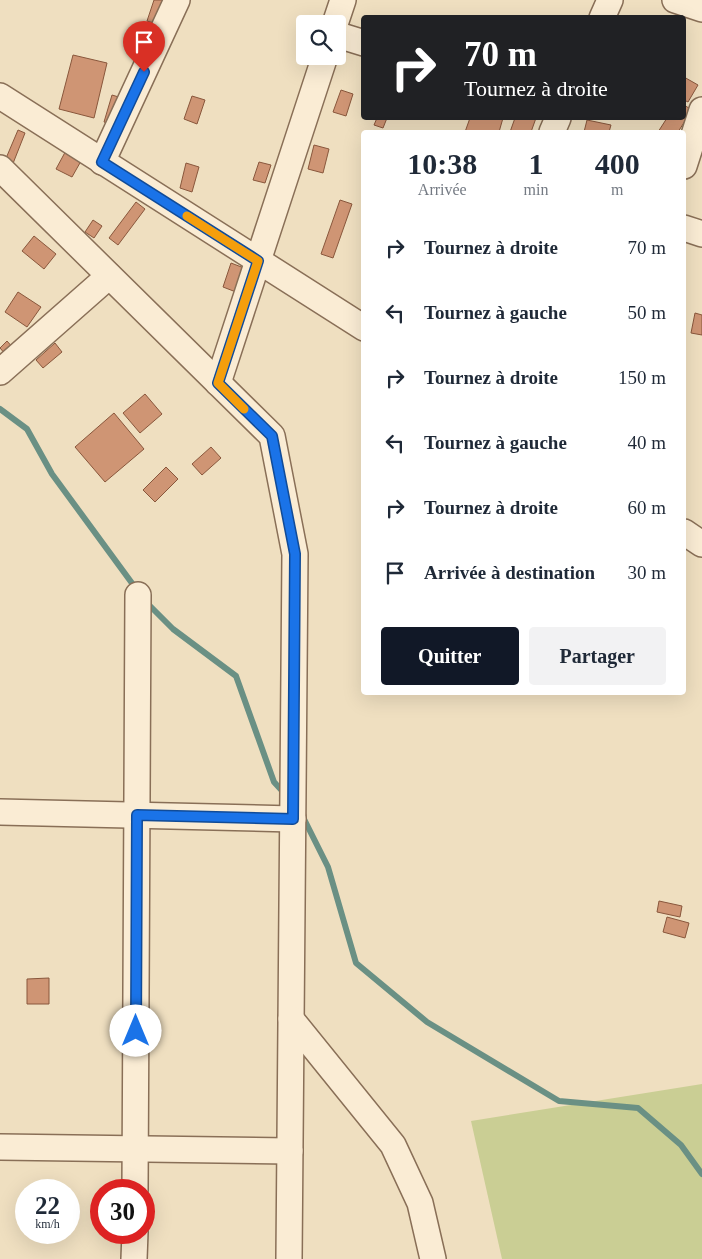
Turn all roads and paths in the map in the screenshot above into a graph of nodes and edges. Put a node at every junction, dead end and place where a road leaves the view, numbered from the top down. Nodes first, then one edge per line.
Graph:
1 (178, 0) edge
2 (343, 0) edge
3 (610, 0) edge
4 (674, 0) edge
5 (702, 9) edge
6 (338, 15) edge
7 (603, 15) edge
8 (346, 37) edge
9 (361, 42) edge
10 (321, 65) edge
11 (0, 96) edge
12 (702, 110) edge
13 (686, 160) edge
14 (102, 162) junction
15 (0, 168) edge
16 (686, 229) edge
17 (702, 234) edge
18 (258, 261) junction
19 (109, 276) junction
20 (361, 326) edge
21 (0, 372) edge
22 (218, 383) junction
23 (686, 533) edge
24 (702, 544) edge
25 (138, 595) dead end
26 (0, 812) edge
27 (137, 815) junction
28 (293, 819) junction
29 (291, 1019) junction
30 (0, 1147) edge
31 (135, 1149) junction
32 (290, 1151) junction
33 (135, 1179) edge
34 (134, 1244) edge
35 (134, 1259) edge
36 (289, 1259) edge
37 (433, 1259) edge

1 - 14 street
2 - 6 street
3 - 7 street
4 - 5 street
8 - 9 street
10 - 18 street
11 - 14 street
12 - 13 street
14 - 18 street
15 - 19 street
16 - 17 street
18 - 20 street
18 - 22 street
19 - 21 street
19 - 22 street
22 - 28 street
23 - 24 street
25 - 27 street
26 - 27 street
27 - 28 street
27 - 31 street
28 - 29 street
29 - 32 street
29 - 37 street
30 - 31 street
31 - 32 street
31 - 33 street
32 - 36 street
34 - 35 street

